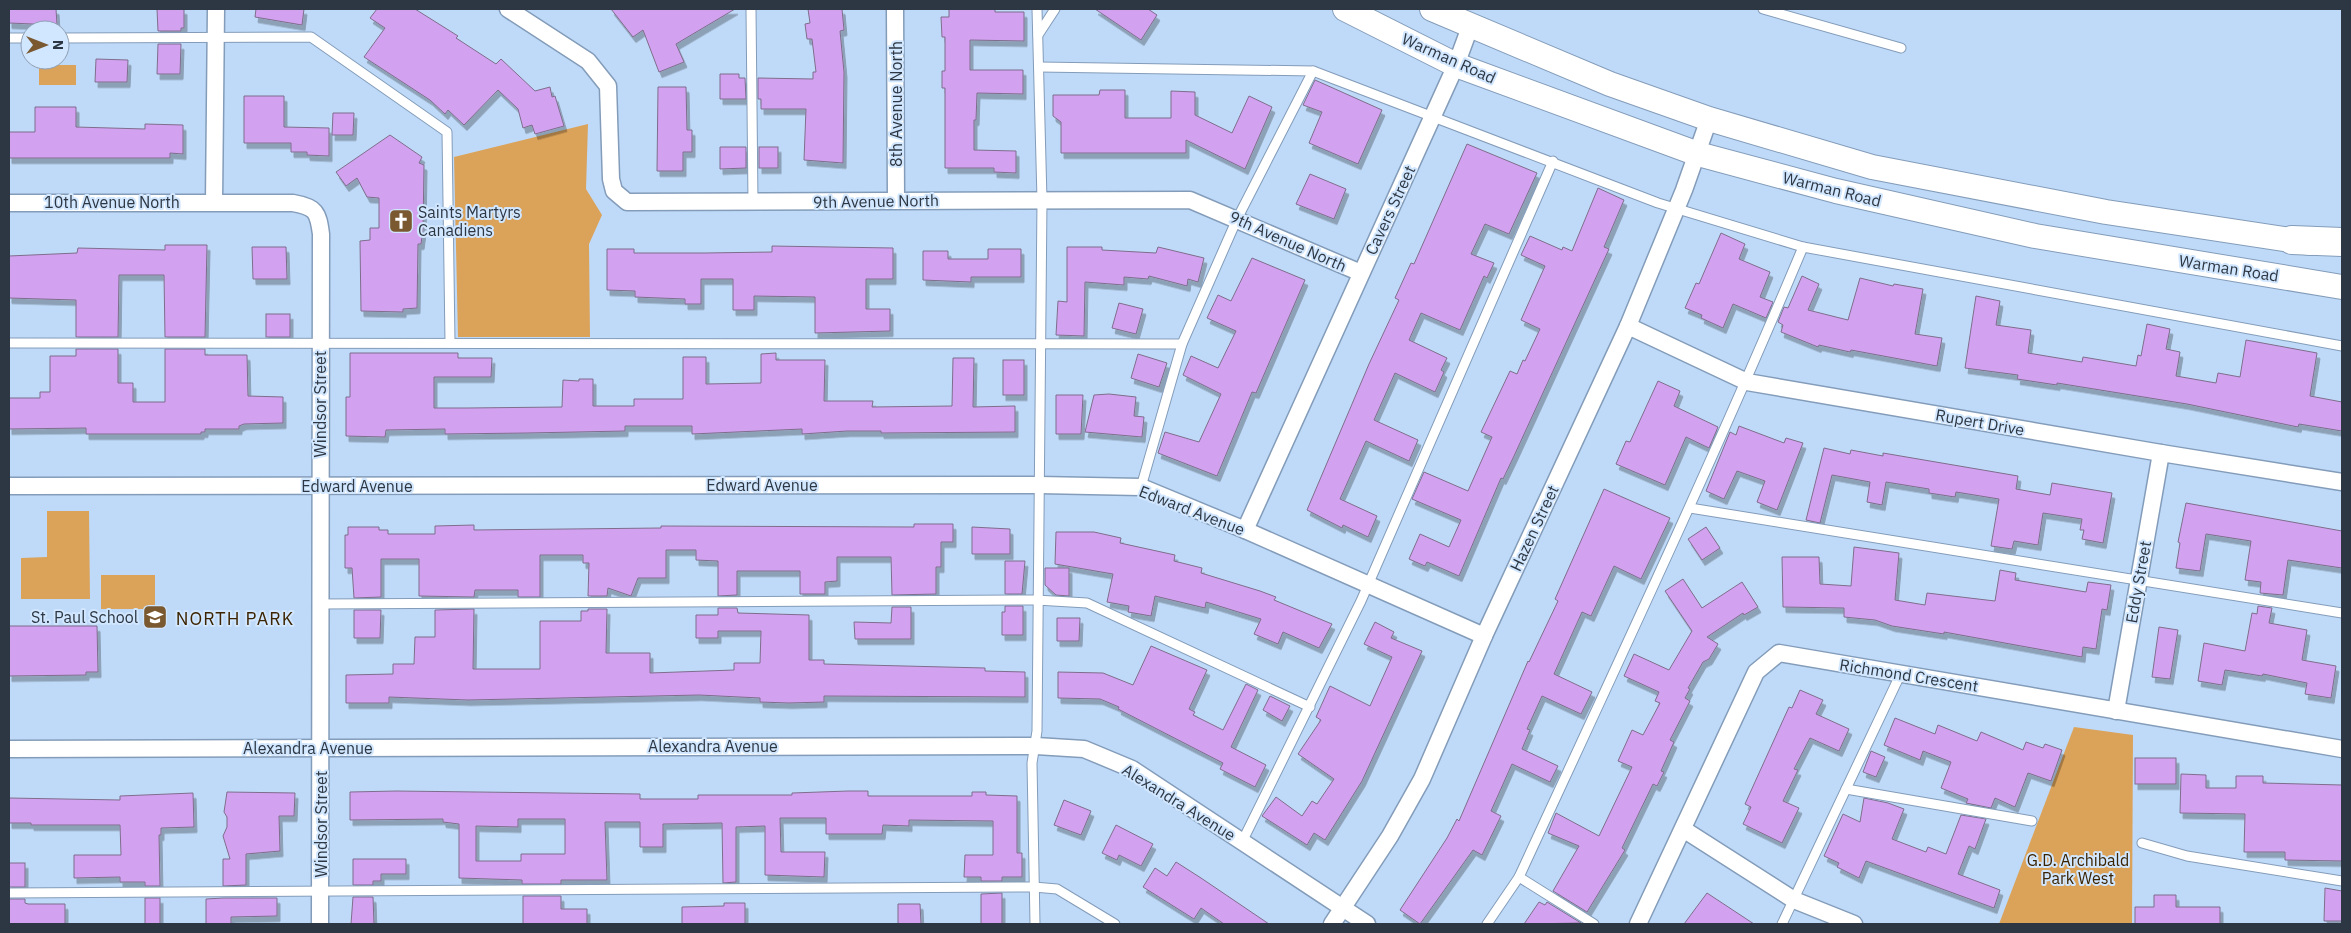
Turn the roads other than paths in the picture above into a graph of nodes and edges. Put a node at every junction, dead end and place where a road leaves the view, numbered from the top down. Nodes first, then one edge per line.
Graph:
1 (216, 9) edge
2 (508, 9) edge
3 (751, 9) edge
4 (895, 9) edge
5 (1037, 9) edge
6 (1055, 9) edge
7 (1345, 9) edge
8 (1432, 9) edge
9 (1763, 9) edge
10 (1470, 27) junction
11 (1038, 35) junction
12 (216, 36) junction
13 (70, 38) edge
14 (1901, 48) dead end
15 (1456, 65) junction
16 (1039, 67) junction
17 (1313, 71) junction
18 (1433, 116) junction
19 (1709, 119) junction
20 (1698, 154) junction
21 (1553, 161) junction
22 (896, 200) junction
23 (1042, 200) junction
24 (214, 201) junction
25 (752, 202) junction
26 (9, 203) edge
27 (1676, 209) junction
28 (1237, 219) junction
29 (2292, 240) junction
30 (2342, 242) edge
31 (1803, 246) junction
32 (2342, 249) edge
33 (1361, 273) junction
34 (2342, 287) edge
35 (1628, 326) junction
36 (450, 342) junction
37 (9, 343) edge
38 (321, 343) junction
39 (1182, 344) junction
40 (1040, 345) junction
41 (2342, 346) edge
42 (1747, 382) junction
43 (2161, 453) junction
44 (2342, 482) edge
45 (1039, 485) junction
46 (9, 486) edge
47 (320, 486) junction
48 (1141, 487) junction
49 (1690, 508) junction
50 (1246, 530) junction
51 (2138, 580) junction
52 (1367, 585) junction
53 (1036, 600) junction
54 (319, 604) junction
55 (2342, 613) edge
56 (1484, 636) junction
57 (1901, 673) junction
58 (1310, 707) junction
59 (2116, 711) junction
60 (1036, 746) junction
61 (321, 748) junction
62 (9, 749) edge
63 (2342, 749) edge
64 (1846, 789) junction
65 (2032, 821) dead end
66 (1683, 829) junction
67 (1242, 842) junction
68 (2142, 843) dead end
69 (1519, 877) junction
70 (2342, 881) edge
71 (1034, 888) junction
72 (320, 892) junction
73 (9, 893) edge
74 (1794, 900) junction
75 (1343, 908) junction
76 (320, 924) edge
77 (1035, 924) edge
78 (1115, 924) edge
79 (1332, 924) edge
80 (1366, 924) edge
81 (1487, 924) edge
82 (1594, 924) edge
83 (1638, 924) edge
84 (1782, 924) edge
85 (1854, 924) edge

1 - 12 street
2 - 25 street, 9th Avenue North
3 - 25 lane
4 - 22 street, 8th Avenue North
5 - 11 lane
6 - 11 lane
7 - 15 main road, Warman Road
8 - 10 main road, Warman Road
9 - 14 lane
10 - 15 street, Cavers Street
10 - 19 main road, Warman Road
11 - 16 lane
12 - 13 lane
12 - 24 street
12 - 36 lane
15 - 18 street, Cavers Street
15 - 20 main road, Warman Road
16 - 17 lane
16 - 23 lane
17 - 18 lane
17 - 28 lane
18 - 21 lane
18 - 33 street, Cavers Street
19 - 20 street, Hazen Street
19 - 29 main road, Warman Road
20 - 27 street, Hazen Street
20 - 34 main road, Warman Road
21 - 27 lane
21 - 52 lane
22 - 23 street, 9th Avenue North
22 - 25 street, 9th Avenue North
23 - 28 street, 9th Avenue North
23 - 40 lane
24 - 26 street, 10th Avenue North
24 - 38 street, Windsor Street
27 - 31 lane
27 - 35 street, Hazen Street
28 - 33 street, 9th Avenue North
28 - 39 lane
29 - 30 highway
29 - 32 main road, Warman Road
31 - 41 lane
31 - 42 lane
33 - 50 street, Cavers Street
35 - 42 street, Rupert Drive
35 - 56 street, Hazen Street
36 - 38 lane
36 - 40 lane
37 - 38 lane
38 - 47 street, Windsor Street
39 - 40 lane
39 - 48 lane
40 - 45 lane
42 - 43 street, Rupert Drive
42 - 49 lane
43 - 44 street, Rupert Drive
43 - 51 street, Eddy Street
45 - 47 street, Edward Avenue
45 - 48 street, Edward Avenue
45 - 53 lane
46 - 47 street, Edward Avenue
47 - 54 street, Windsor Street
48 - 50 street, Edward Avenue
49 - 51 lane
49 - 69 lane
50 - 52 street, Edward Avenue
51 - 55 lane
51 - 59 street, Eddy Street
52 - 56 street, Edward Avenue
52 - 58 lane
53 - 54 lane
53 - 58 lane
53 - 60 lane
54 - 61 street, Windsor Street
56 - 75 street, Hazen Street
57 - 59 street, Richmond Crescent
57 - 64 lane
57 - 66 street, Richmond Crescent
58 - 67 lane
59 - 63 street, Richmond Crescent
60 - 61 street, Alexandra Avenue
60 - 67 street, Alexandra Avenue
60 - 71 lane
61 - 62 street, Alexandra Avenue
61 - 72 street, Windsor Street
64 - 65 lane
64 - 74 lane
66 - 74 street
66 - 83 street, Richmond Crescent
67 - 75 street, Alexandra Avenue
68 - 70 lane
69 - 81 lane
69 - 82 lane
71 - 72 lane
71 - 77 lane
71 - 78 lane
72 - 73 lane
72 - 76 street, Windsor Street
74 - 84 lane
74 - 85 street
75 - 79 street, Hazen Street
75 - 80 street, Alexandra Avenue

